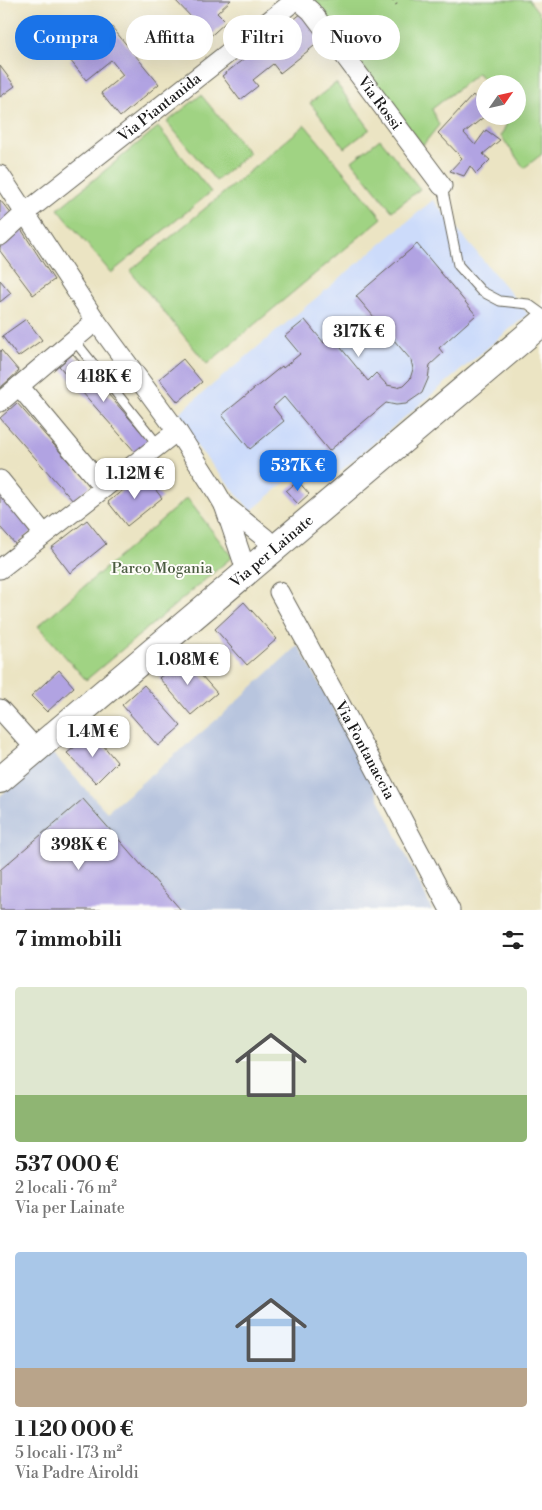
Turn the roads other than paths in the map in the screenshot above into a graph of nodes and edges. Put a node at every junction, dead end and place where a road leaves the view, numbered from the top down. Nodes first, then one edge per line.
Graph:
1 (292, 0) edge
2 (298, 0) edge
3 (0, 175) edge
4 (442, 186) joint
5 (26, 213) junction
6 (0, 236) edge
7 (542, 314) edge
8 (96, 321) junction
9 (542, 322) edge
10 (74, 340) junction
11 (19, 386) junction
12 (0, 402) edge
13 (176, 431) junction
14 (158, 445) junction
15 (0, 480) edge
16 (104, 488) junction
17 (224, 505) junction
18 (44, 534) junction
19 (275, 549) junction
20 (0, 569) edge
21 (247, 572) junction
22 (279, 592) dead end
23 (0, 709) edge
24 (36, 749) junction
25 (0, 780) edge
26 (450, 910) edge

1 - 5 street, Via Piantanida
2 - 4 street, Via Rossi
3 - 5 street
4 - 7 lane
5 - 6 street, Via Piantanida
5 - 8 street
8 - 10 street
8 - 13 street
9 - 19 street, Via per Lainate
10 - 11 street
10 - 14 lane
11 - 12 street
11 - 16 street
13 - 14 street
13 - 17 street
14 - 16 street
15 - 18 street
16 - 18 street
17 - 19 street
17 - 21 street
18 - 20 street
19 - 21 street, Via per Lainate
21 - 24 street, Via per Lainate
22 - 26 street, Via Fontanaccia
23 - 24 street
24 - 25 street, Via per Lainate

